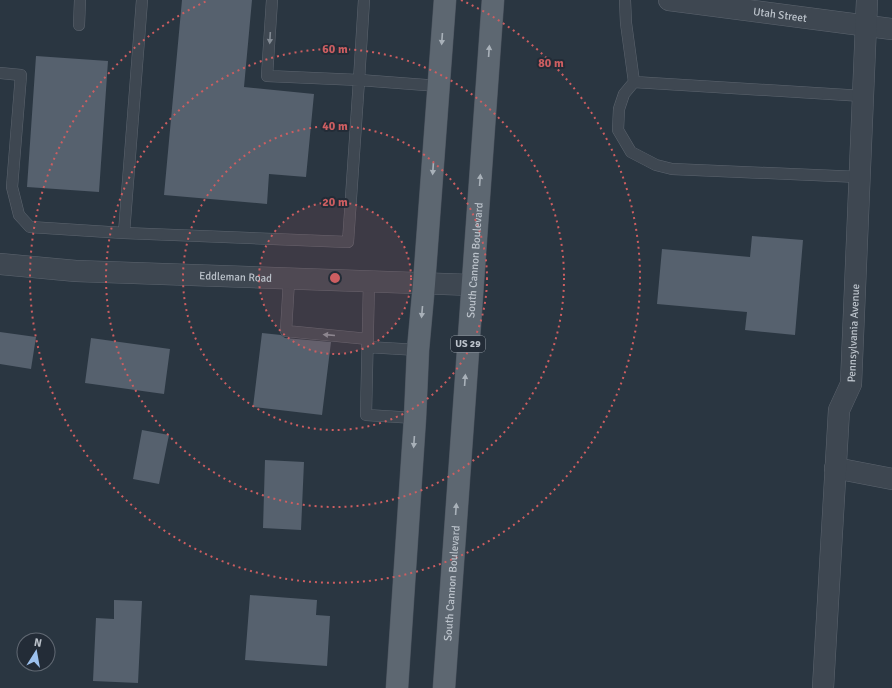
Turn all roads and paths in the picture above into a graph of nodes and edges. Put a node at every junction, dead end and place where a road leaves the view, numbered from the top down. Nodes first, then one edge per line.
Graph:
1 (80, 0) edge
2 (142, 0) edge
3 (272, 0) edge
4 (364, 0) edge
5 (445, 0) edge
6 (493, 0) edge
7 (626, 0) edge
8 (669, 0) edge
9 (867, 0) edge
10 (715, 3) edge
11 (79, 25) dead end
12 (866, 26) junction
13 (892, 29) edge
14 (0, 73) edge
15 (359, 80) junction
16 (634, 82) junction
17 (439, 86) junction
18 (863, 96) junction
19 (859, 177) junction
20 (124, 233) junction
21 (0, 264) edge
22 (289, 280) junction
23 (369, 282) junction
24 (424, 284) junction
25 (472, 286) junction
26 (368, 343) junction
27 (418, 350) junction
28 (415, 418) junction
29 (835, 468) junction
30 (892, 479) edge
31 (397, 688) edge
32 (444, 688) edge
33 (823, 688) edge

1 - 11 lane
2 - 20 lane
3 -> 15 lane
4 - 15 lane
5 -> 17 main road
25 -> 6 main road, South Cannon Boulevard / US 29
7 - 16 lane
8 - 10 street, Utah Street
9 - 12 street, Pennsylvania Avenue
10 - 12 street, Utah Street
12 - 13 street, Utah Street
12 - 18 street, Pennsylvania Avenue
14 - 20 lane
15 - 17 lane
15 - 20 lane
16 - 18 lane
16 - 19 lane
17 -> 24 main road
18 - 19 street, Pennsylvania Avenue
19 - 29 street, Pennsylvania Avenue
21 - 22 street, Eddleman Road
22 - 23 street, Eddleman Road
26 -> 22 lane
23 - 24 street, Eddleman Road
23 - 26 lane
24 - 25 street, Eddleman Road
24 -> 27 main road
32 -> 25 main road, South Cannon Boulevard / US 29
26 - 27 lane
26 - 28 lane
27 - 28 main road
28 -> 31 main road
29 - 30 street
29 - 33 street, Pennsylvania Avenue

